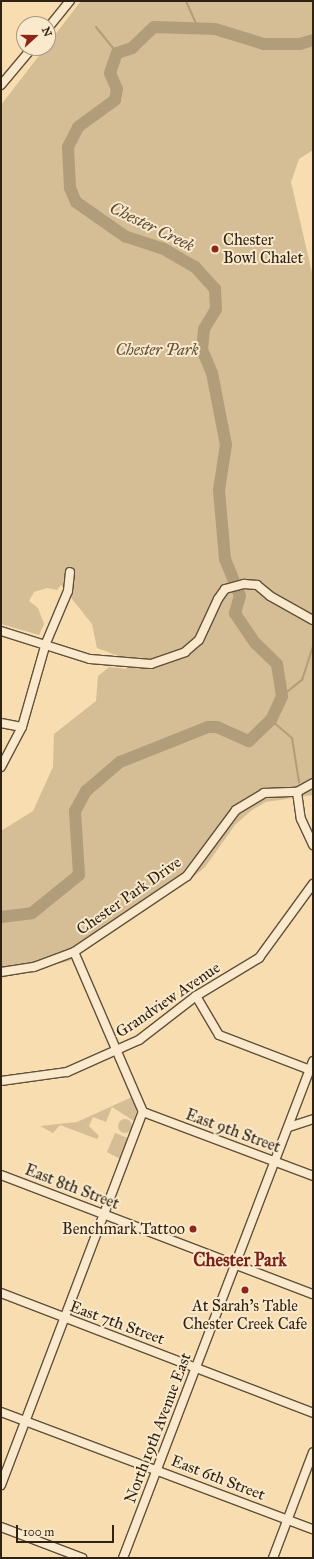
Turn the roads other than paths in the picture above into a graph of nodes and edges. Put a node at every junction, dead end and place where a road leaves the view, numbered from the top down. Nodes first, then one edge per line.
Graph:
1 (70, 1) edge
2 (56, 18) edge
3 (25, 56) edge
4 (1, 85) edge
5 (70, 572) dead end
6 (313, 620) edge
7 (1, 631) edge
8 (46, 644) junction
9 (1, 723) edge
10 (22, 728) junction
11 (1, 767) edge
12 (312, 785) edge
13 (297, 792) junction
14 (313, 845) edge
15 (313, 884) edge
16 (74, 952) junction
17 (1, 972) edge
18 (196, 996) junction
19 (116, 1050) junction
20 (311, 1066) edge
21 (1, 1082) edge
22 (143, 1112) junction
23 (313, 1119) edge
24 (289, 1127) junction
25 (275, 1161) junction
26 (1, 1175) edge
27 (313, 1176) edge
28 (105, 1215) junction
29 (234, 1264) junction
30 (1, 1293) edge
31 (313, 1294) edge
32 (62, 1317) junction
33 (196, 1367) junction
34 (1, 1412) edge
35 (313, 1413) edge
36 (25, 1422) junction
37 (313, 1452) edge
38 (157, 1469) junction
39 (1, 1486) edge
40 (286, 1518) junction
41 (1, 1528) edge
42 (313, 1528) edge
43 (82, 1558) edge
44 (123, 1558) edge
45 (273, 1558) edge

1 - 2 street
3 - 4 street
5 - 8 street
6 - 8 street
7 - 8 street
8 - 10 street
9 - 10 street
10 - 11 street
12 - 13 street, Chester Park Drive
13 - 14 street
13 - 16 street, Chester Park Drive
15 - 18 street, Grandview Avenue
16 - 17 street, Chester Park Drive
16 - 19 street
18 - 19 street, Grandview Avenue
18 - 20 street
19 - 21 street, Grandview Avenue
19 - 22 street
20 - 24 street, North 19th Avenue East
22 - 25 street, East 9th Street
22 - 28 street
23 - 24 street
24 - 25 street, North 19th Avenue East
25 - 27 street, East 9th Street
25 - 29 street, North 19th Avenue East
26 - 28 street, East 8th Street
28 - 29 street, East 8th Street
28 - 32 street
29 - 31 street, East 8th Street
29 - 33 street, North 19th Avenue East
30 - 32 street, East 7th Street
32 - 33 street, East 7th Street
32 - 36 street
33 - 35 street, East 7th Street
33 - 38 street, North 19th Avenue East
34 - 36 street, East 6th Street
36 - 38 street, East 6th Street
36 - 39 street
37 - 40 street
38 - 40 street, East 6th Street
38 - 44 street, North 19th Avenue East
40 - 42 street, East 6th Street
40 - 45 street
41 - 43 street

